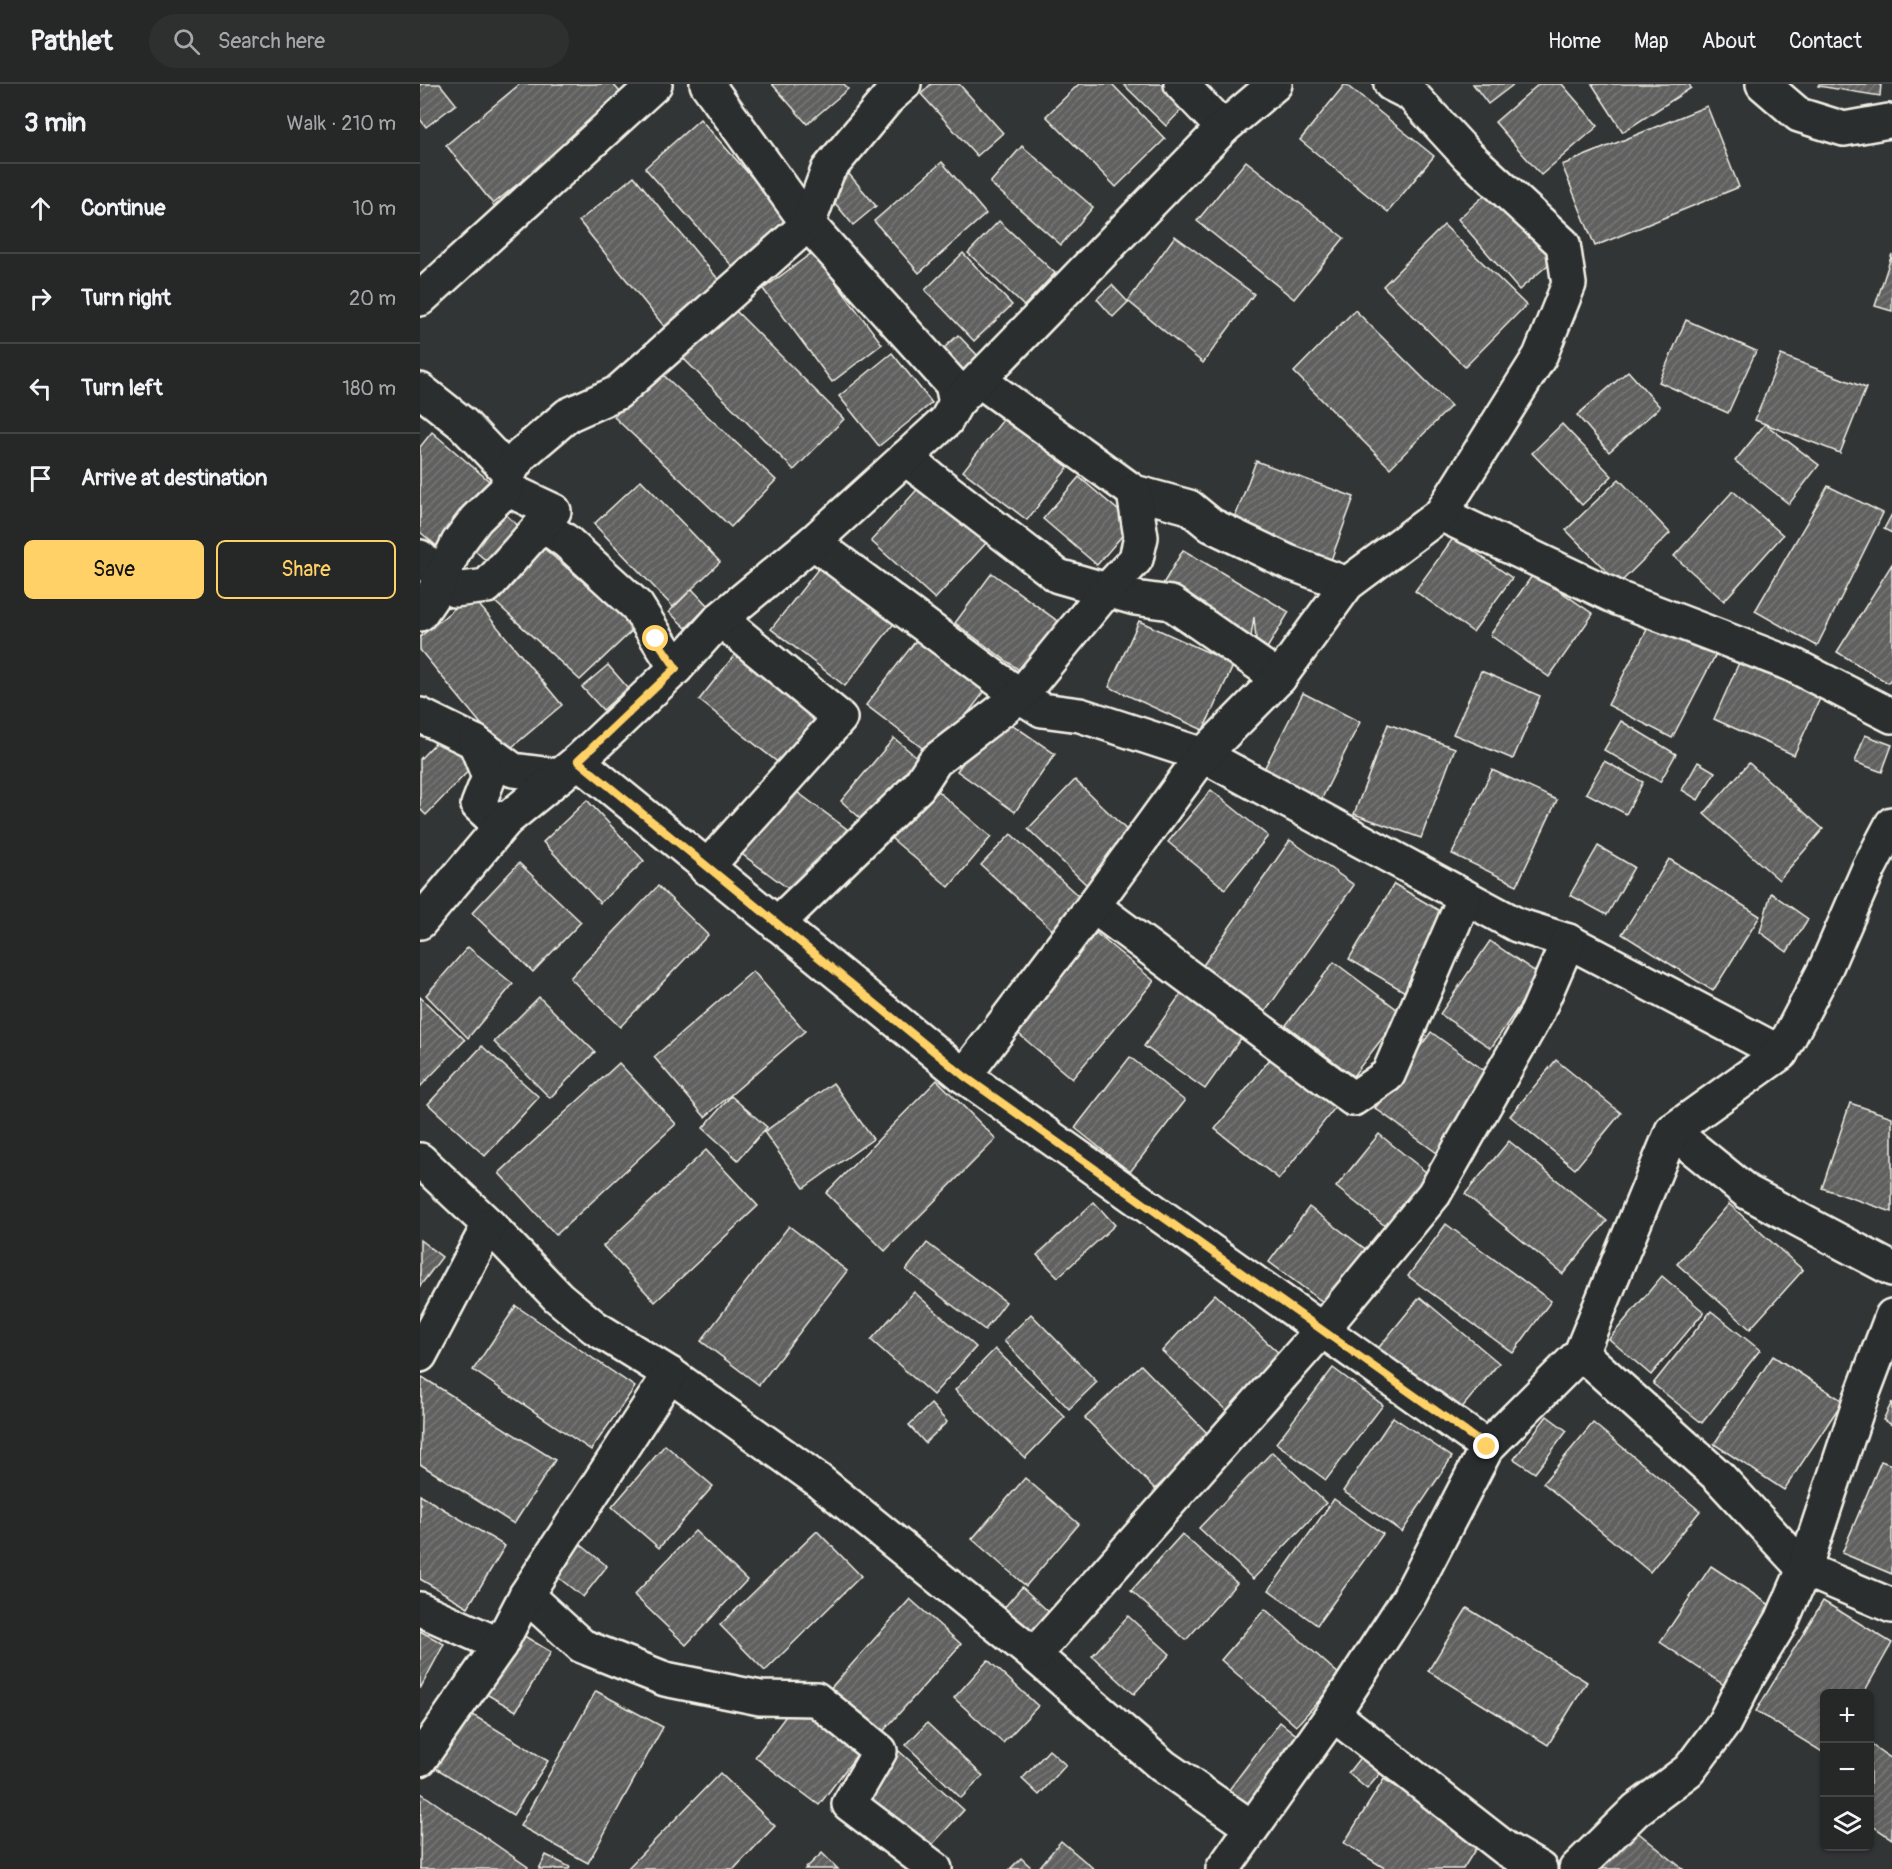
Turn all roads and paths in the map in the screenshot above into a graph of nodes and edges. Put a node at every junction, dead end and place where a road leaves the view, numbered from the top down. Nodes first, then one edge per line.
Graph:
1 (655, 84) edge
2 (706, 84) edge
3 (904, 84) edge
4 (1181, 84) edge
5 (1275, 84) edge
6 (1391, 84) edge
7 (1763, 84) edge
8 (1891, 117) edge
9 (1223, 128) junction
10 (808, 224) junction
11 (420, 299) edge
12 (979, 380) junction
13 (420, 390) edge
14 (956, 403) junction
15 (905, 458) junction
16 (508, 481) junction
17 (1134, 492) junction
18 (1441, 513) junction
19 (543, 525) junction
20 (813, 542) junction
21 (430, 567) edge
22 (1347, 584) junction
23 (1106, 591) junction
24 (420, 614) edge
25 (720, 619) junction
26 (676, 668) junction
27 (1279, 678) junction
28 (1020, 696) junction
29 (420, 715) edge
30 (1892, 716) edge
31 (475, 742) junction
32 (1203, 755) junction
33 (569, 768) junction
34 (506, 820) junction
35 (1892, 824) edge
36 (706, 868) junction
37 (1465, 897) junction
38 (1094, 906) junction
39 (420, 922) edge
40 (777, 924) junction
41 (1568, 941) junction
42 (1781, 1053) junction
43 (964, 1076) junction
44 (1672, 1131) junction
45 (420, 1160) edge
46 (489, 1225) junction
47 (1892, 1269) edge
48 (1892, 1316) edge
49 (1321, 1331) junction
50 (1581, 1353) junction
51 (420, 1355) edge
52 (670, 1374) junction
53 (1487, 1447) junction
54 (1804, 1569) junction
55 (526, 1596) junction
56 (1892, 1606) edge
57 (420, 1609) edge
58 (500, 1645) junction
59 (1034, 1655) junction
60 (1333, 1714) junction
61 (420, 1759) edge
62 (1251, 1827) junction
63 (935, 1869) edge
64 (1223, 1869) edge
65 (1539, 1869) edge
66 (1576, 1869) edge

1 - 11 street
2 - 10 street
3 - 10 street
4 - 9 street
5 - 9 street
6 - 18 street
7 - 8 street
9 - 12 street
10 - 14 street
10 - 16 street
12 - 14 street
12 - 17 street
13 - 16 street
14 - 15 street
15 - 20 street
15 - 23 street
16 - 19 street
16 - 21 street
17 - 22 street
17 - 23 street
18 - 22 street
18 - 30 street
19 - 21 street
19 - 26 street
20 - 25 street
20 - 28 street
21 - 24 street
22 - 27 street
23 - 27 street
23 - 28 street
25 - 26 street
25 - 36 street
26 - 33 street
27 - 32 street
28 - 32 street
28 - 40 street
29 - 31 street
31 - 33 street
31 - 34 street
32 - 37 street
32 - 38 street
33 - 34 street
33 - 36 street
34 - 39 street
35 - 42 street
36 - 40 street
37 - 38 street
37 - 41 street
38 - 43 street
40 - 43 street
41 - 42 street
41 - 49 street
42 - 44 street
43 - 49 street
44 - 47 street
44 - 50 street
45 - 46 street
46 - 51 street
46 - 52 street
48 - 54 street
49 - 53 street
49 - 59 street
50 - 53 street
50 - 54 street
52 - 55 street
52 - 59 street
53 - 60 street
54 - 56 street
54 - 66 street
55 - 58 street
55 - 63 street
57 - 58 street
58 - 61 street
59 - 62 street
60 - 62 street
60 - 65 street
62 - 64 street

